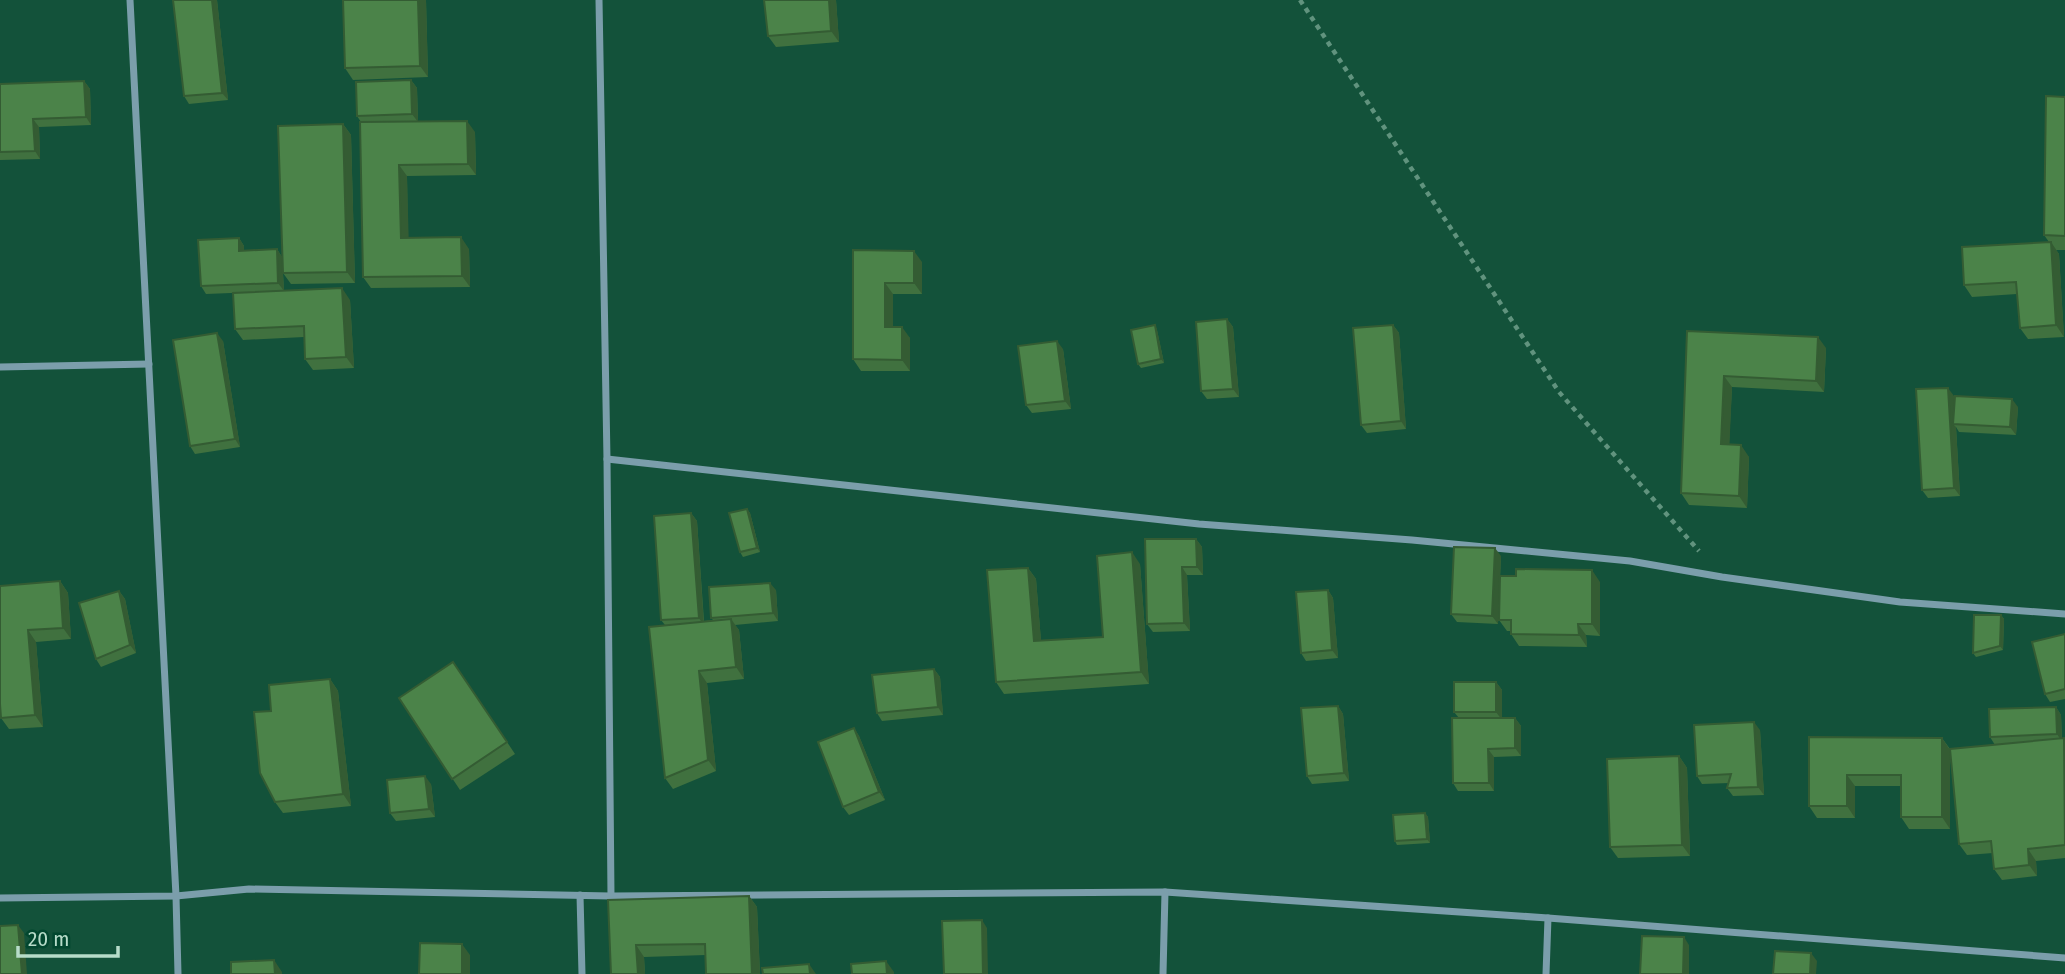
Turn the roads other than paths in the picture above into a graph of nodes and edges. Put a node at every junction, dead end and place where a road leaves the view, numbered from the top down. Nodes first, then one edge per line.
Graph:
1 (130, 0) edge
2 (599, 0) edge
3 (149, 364) junction
4 (0, 367) edge
5 (607, 459) junction
6 (2065, 614) edge
7 (1165, 892) junction
8 (580, 895) junction
9 (176, 896) junction
10 (611, 896) junction
11 (0, 898) edge
12 (1548, 918) junction
13 (2065, 958) edge
14 (178, 974) edge
15 (582, 974) edge
16 (1163, 974) edge
17 (1546, 974) edge

1 - 3 street
2 - 5 street
3 - 4 street
3 - 9 street
5 - 6 street
5 - 10 street
7 - 10 street
7 - 12 street
7 - 16 street
8 - 9 street
8 - 10 street
8 - 15 street
9 - 11 street
9 - 14 street
12 - 13 street
12 - 17 street

